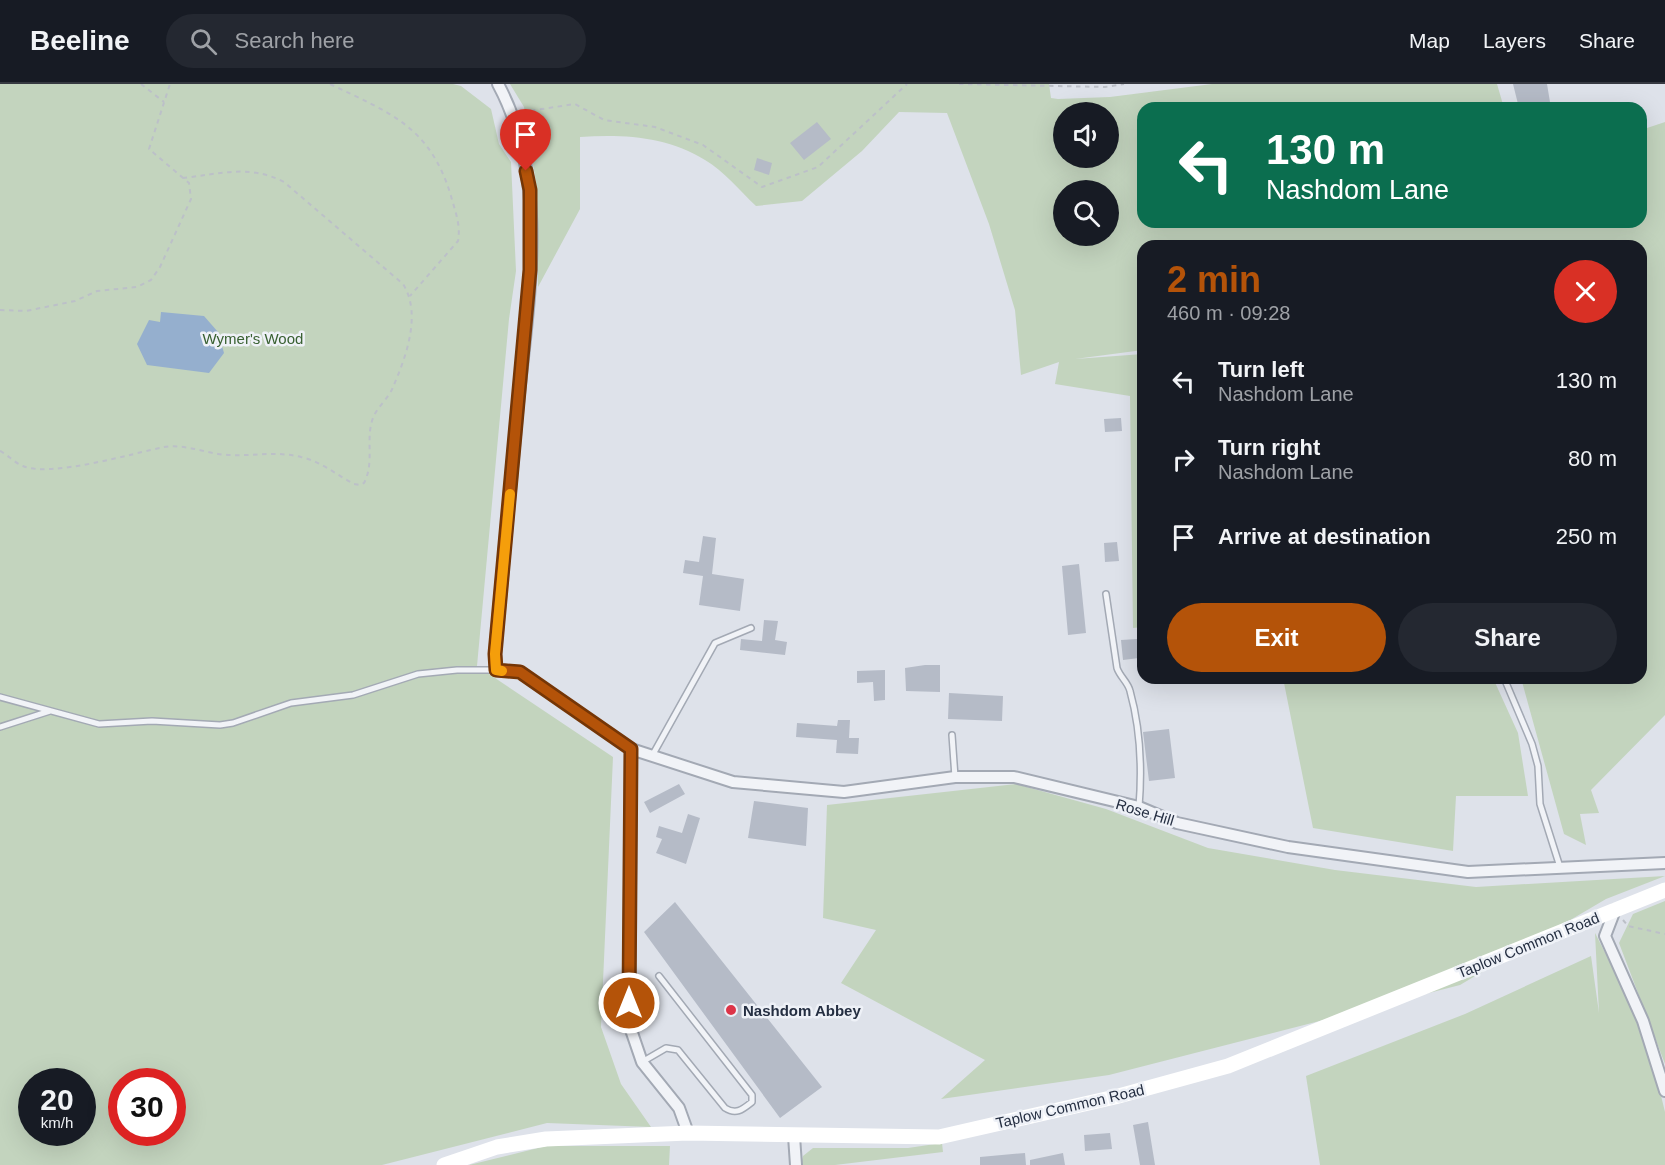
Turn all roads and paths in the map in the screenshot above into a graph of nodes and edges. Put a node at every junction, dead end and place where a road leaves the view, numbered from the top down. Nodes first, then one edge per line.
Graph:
1 (141, 84) edge
2 (170, 84) edge
3 (330, 84) edge
4 (498, 84) edge
5 (908, 84) edge
6 (959, 84) edge
7 (1124, 84) edge
8 (164, 102) junction
9 (514, 114) junction
10 (183, 178) junction
11 (411, 296) junction
12 (0, 310) edge
13 (0, 452) edge
14 (1106, 594) dead end
15 (752, 628) dead end
16 (496, 670) junction
17 (1507, 684) edge
18 (0, 697) edge
19 (50, 711) junction
20 (0, 727) edge
21 (952, 735) dead end
22 (631, 749) junction
23 (652, 756) junction
24 (955, 777) junction
25 (1139, 807) junction
26 (1665, 863) edge
27 (1561, 868) junction
28 (1665, 890) edge
29 (1615, 910) junction
30 (1628, 926) dead end
31 (1665, 934) edge
32 (659, 976) dead end
33 (642, 1062) junction
34 (1665, 1091) edge
35 (688, 1133) junction
36 (794, 1136) junction
37 (444, 1165) edge
38 (796, 1165) edge

1 - 8 path
2 - 8 path
3 - 11 path
4 - 9 street
5 - 9 path
6 - 7 path
8 - 10 path
9 - 16 street
10 - 11 path
10 - 12 path
11 - 13 path
14 - 25 lane
15 - 23 lane
16 - 19 lane
16 - 22 street, Rose Hill
17 - 27 lane
18 - 19 lane
19 - 20 lane
21 - 24 lane
22 - 23 street, Rose Hill
22 - 33 street
23 - 24 street, Rose Hill
24 - 25 street, Rose Hill
25 - 27 street, Rose Hill
26 - 27 street, Rose Hill
28 - 29 street, Taplow Common Road
29 - 34 street
29 - 36 street, Taplow Common Road
30 - 31 path
32 - 33 lane
33 - 35 street
35 - 36 street, Taplow Common Road
35 - 37 street, Taplow Common Road
36 - 38 street

